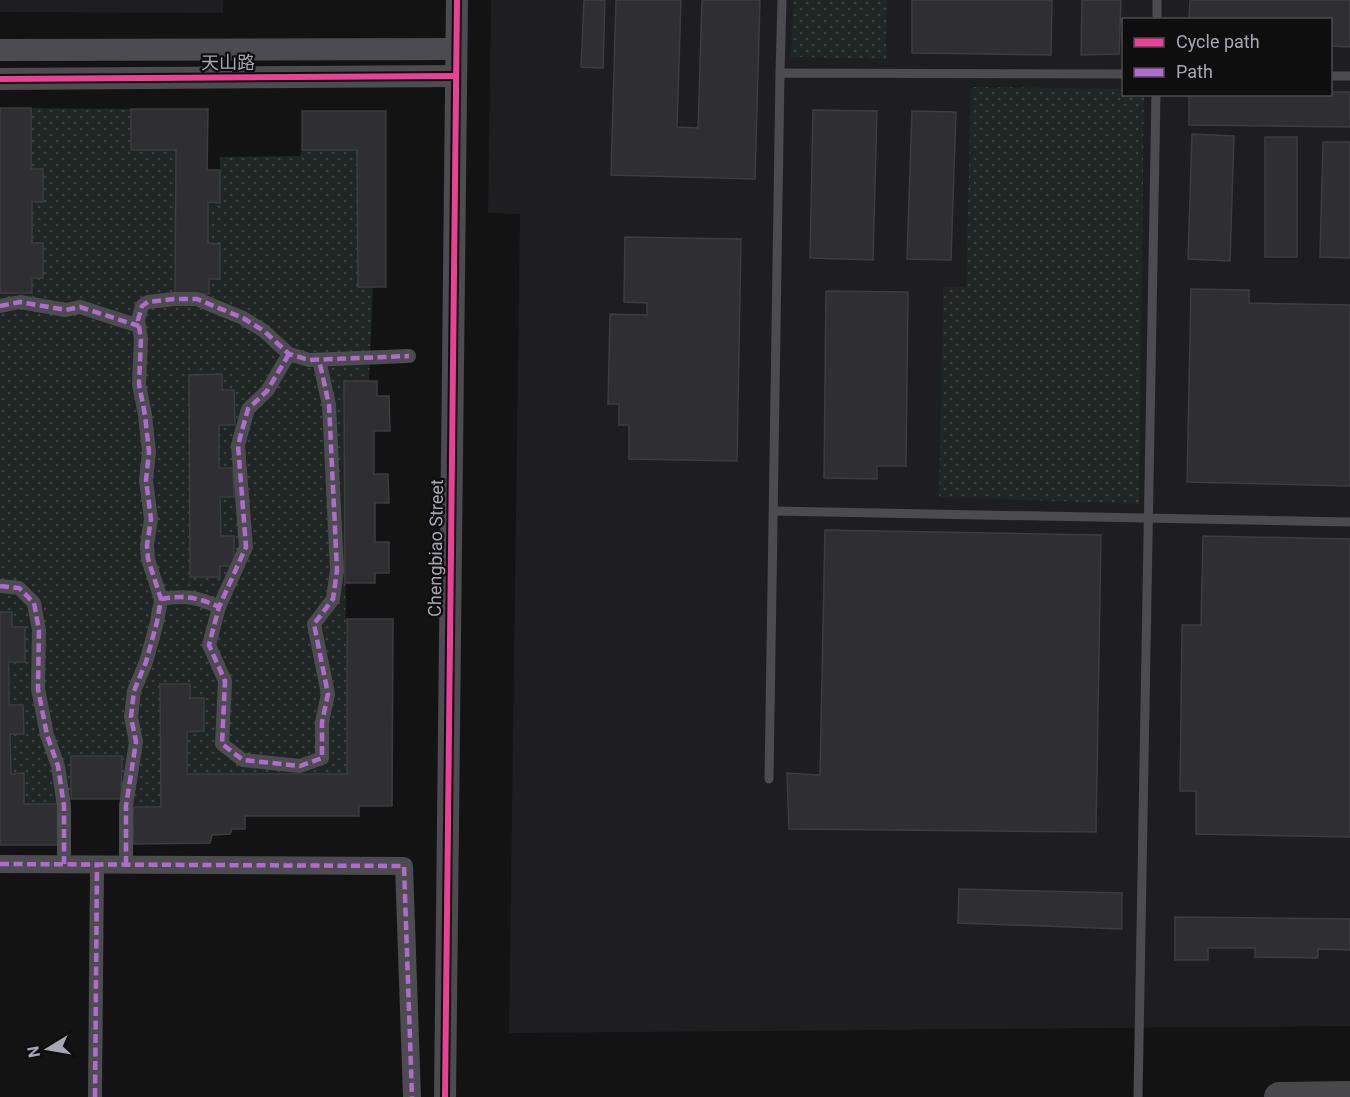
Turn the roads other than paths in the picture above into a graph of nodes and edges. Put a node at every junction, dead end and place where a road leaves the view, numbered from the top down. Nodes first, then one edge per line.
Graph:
1 (457, 0) edge
2 (782, 0) edge
3 (1157, 0) edge
4 (1157, 18) edge
5 (456, 49) junction
6 (0, 50) edge
7 (780, 73) junction
8 (1122, 74) edge
9 (456, 76) junction
10 (1332, 76) edge
11 (1350, 76) edge
12 (0, 79) edge
13 (1156, 96) edge
14 (0, 306) edge
15 (139, 326) junction
16 (289, 354) junction
17 (409, 356) dead end
18 (320, 364) dead end
19 (774, 511) junction
20 (1150, 517) junction
21 (1350, 522) edge
22 (0, 586) edge
23 (161, 599) junction
24 (219, 607) junction
25 (769, 778) dead end
26 (0, 864) edge
27 (64, 864) junction
28 (97, 864) junction
29 (126, 865) junction
30 (1350, 1096) edge
31 (95, 1097) edge
32 (412, 1097) edge
33 (445, 1097) edge
34 (1138, 1097) edge
35 (1279, 1097) edge

1 - 5 street, Chengbiao Street
2 - 7 lane
3 - 4 lane
5 - 6 street, 天山路
5 - 9 street, Chengbiao Street
7 - 8 lane
7 - 19 lane
9 - 12 street, 天山路
9 - 33 street, Chengbiao Street
10 - 11 lane
13 - 20 lane
14 - 15 street
15 - 16 street
15 - 23 street
16 - 17 street
16 - 24 street
18 - 24 street
19 - 20 lane
19 - 25 lane
20 - 21 lane
20 - 34 lane
22 - 27 street
23 - 24 street
23 - 29 street
26 - 27 street
27 - 28 street
28 - 29 street
28 - 31 street
29 - 32 street
30 - 35 highway

